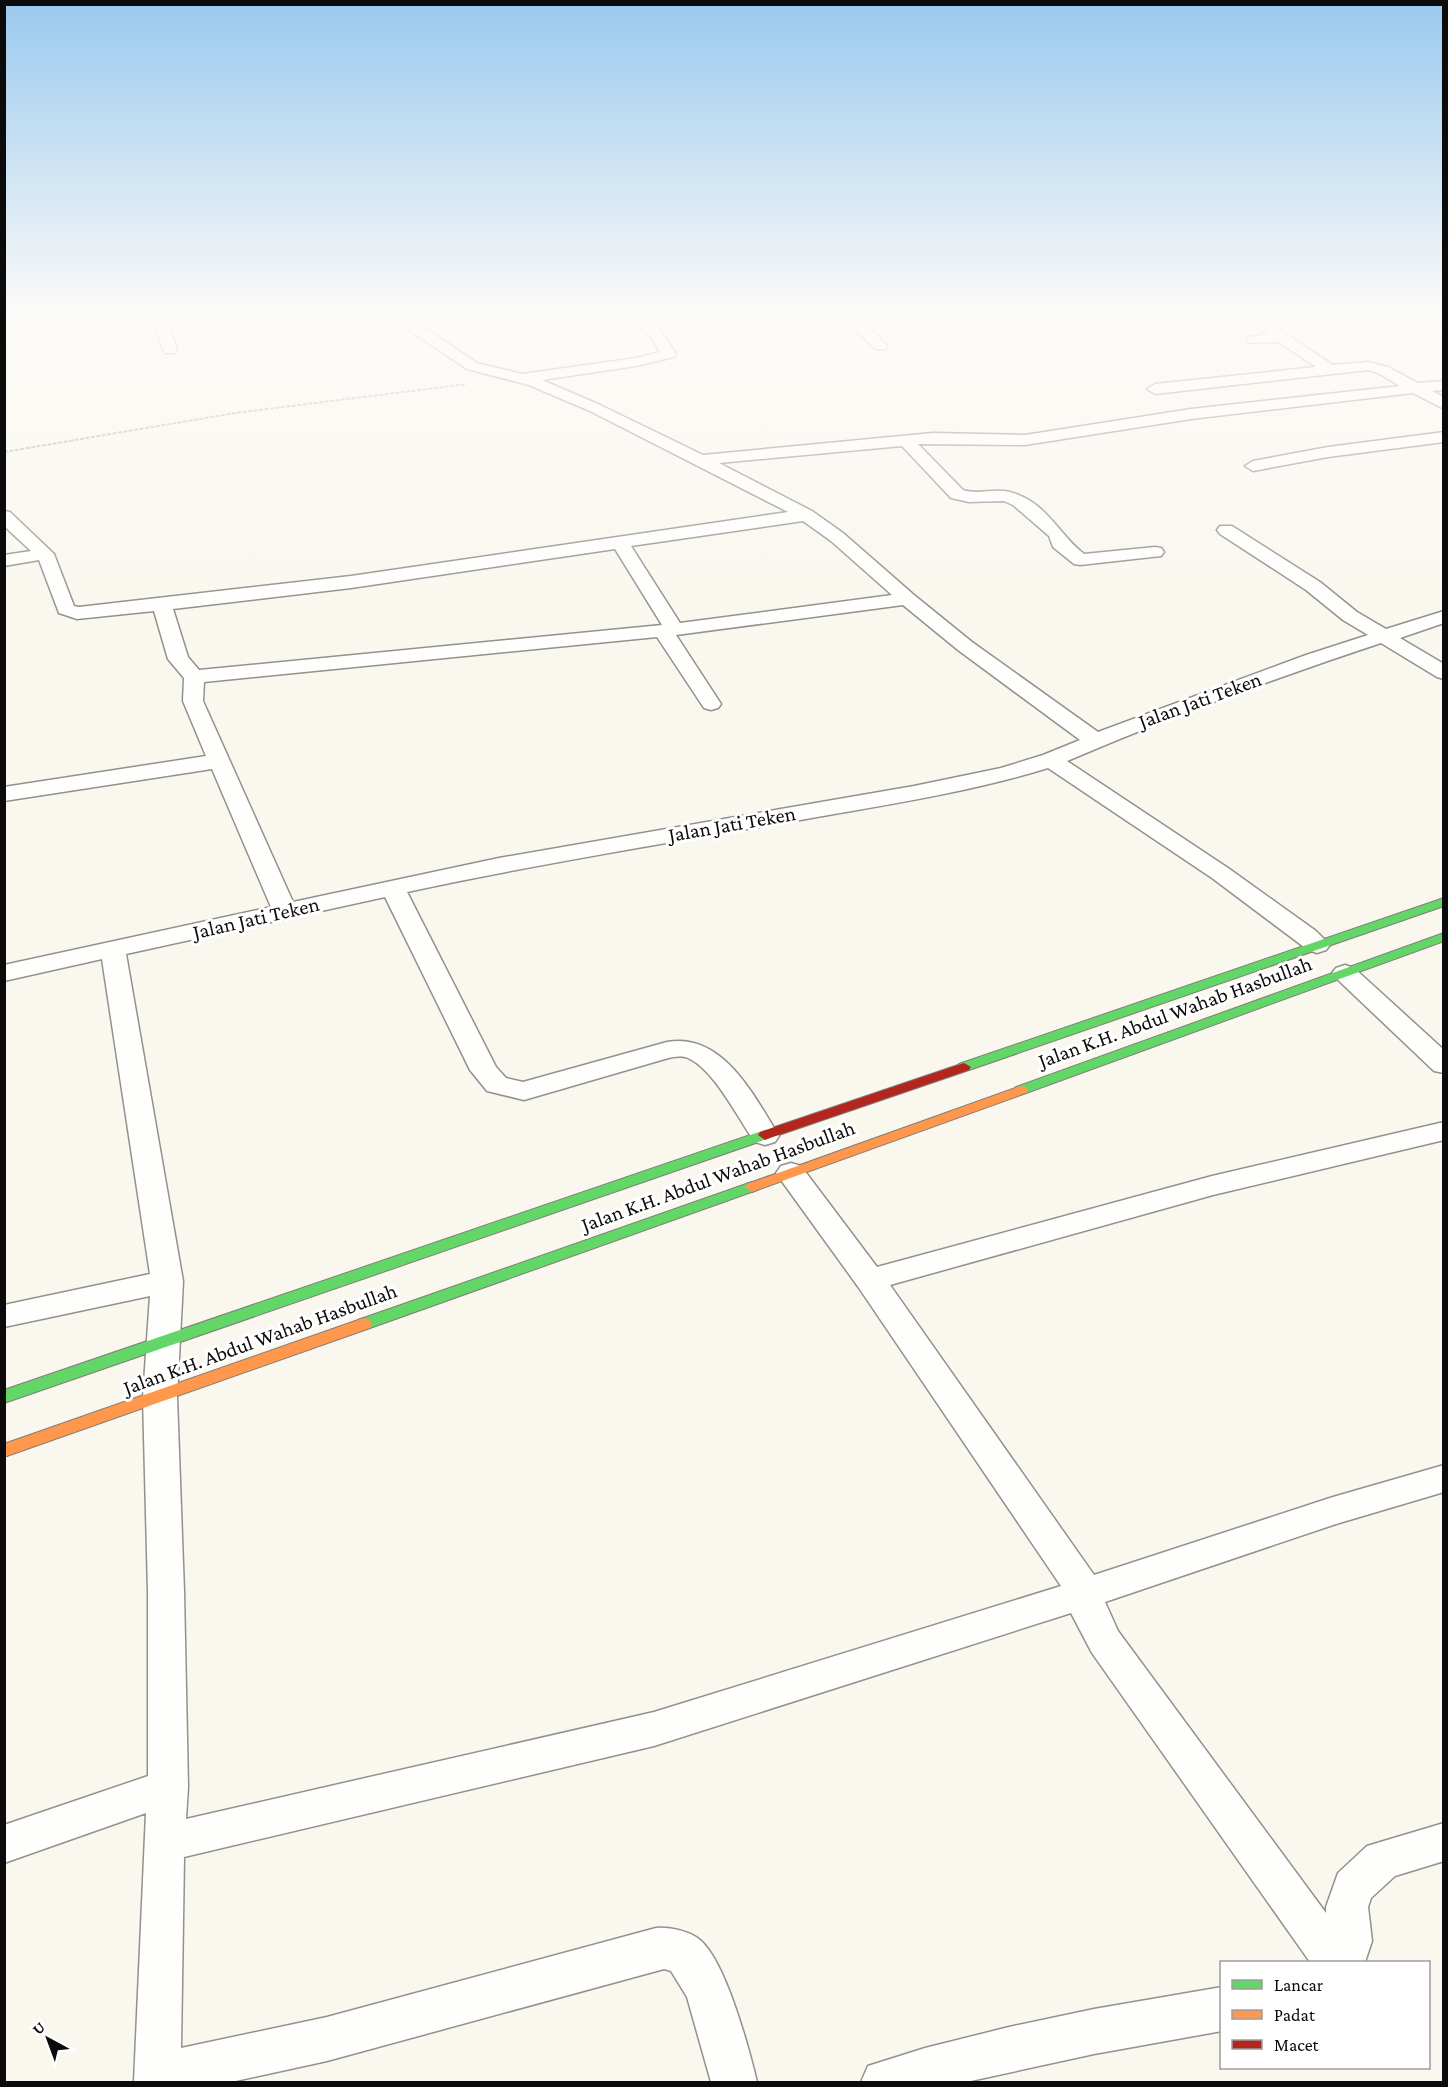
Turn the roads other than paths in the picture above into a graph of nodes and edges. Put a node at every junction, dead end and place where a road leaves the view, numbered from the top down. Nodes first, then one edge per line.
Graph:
1 (604, 412) edge
2 (1205, 412) edge
3 (1443, 437) edge
4 (905, 440) junction
5 (699, 460) junction
6 (1253, 466) dead end
7 (806, 515) junction
8 (4, 516) edge
9 (1226, 530) dead end
10 (619, 542) junction
11 (1155, 552) dead end
12 (45, 554) junction
13 (4, 561) edge
14 (907, 599) junction
15 (162, 606) junction
16 (1443, 617) edge
17 (668, 630) junction
18 (1382, 636) junction
19 (1443, 673) edge
20 (194, 678) junction
21 (711, 704) dead end
22 (1096, 741) junction
23 (1051, 760) junction
24 (218, 761) junction
25 (4, 795) edge
26 (392, 888) junction
27 (1443, 902) edge
28 (285, 911) junction
29 (1443, 913) edge
30 (1443, 937) edge
31 (1317, 945) junction
32 (113, 950) junction
33 (1288, 955) junction
34 (4, 973) edge
35 (1345, 973) junction
36 (1443, 1065) edge
37 (1443, 1131) edge
38 (765, 1136) junction
39 (791, 1173) junction
40 (870, 1280) junction
41 (167, 1281) junction
42 (4, 1316) edge
43 (164, 1342) junction
44 (4, 1397) edge
45 (160, 1397) junction
46 (4, 1451) edge
47 (1443, 1478) edge
48 (1086, 1593) junction
49 (168, 1787) junction
50 (1443, 1842) edge
51 (4, 1844) edge
52 (164, 1844) junction
53 (1335, 1961) edge
54 (1343, 1961) edge
55 (1220, 2009) edge
56 (156, 2079) edge
57 (734, 2082) edge
58 (884, 2082) edge

1 - 5 street
2 - 4 street
3 - 6 street
4 - 5 street
4 - 11 street
5 - 7 street
7 - 10 street
7 - 14 street
8 - 12 street
9 - 18 street
10 - 15 street
10 - 17 street
12 - 13 street
12 - 15 street
14 - 17 street
14 - 22 street
15 - 20 street
16 - 18 street, Jalan Jati Teken
17 - 20 street
17 - 21 street
18 - 19 street
18 - 22 street, Jalan Jati Teken
20 - 24 street
22 - 23 street, Jalan Jati Teken
23 - 26 street, Jalan Jati Teken
23 - 31 street
24 - 25 street
24 - 28 street
26 - 28 street, Jalan Jati Teken
26 - 38 street
27 - 31 highway, Jalan K.H. Abdul Wahab Hasbullah
28 - 32 street, Jalan Jati Teken
29 - 33 highway
30 - 35 highway, Jalan K.H. Abdul Wahab Hasbullah
31 - 33 highway, Jalan K.H. Abdul Wahab Hasbullah
32 - 34 street, Jalan Jati Teken
32 - 41 street
33 - 38 highway, Jalan K.H. Abdul Wahab Hasbullah
35 - 36 street
35 - 39 highway, Jalan K.H. Abdul Wahab Hasbullah
37 - 40 street
38 - 43 highway, Jalan K.H. Abdul Wahab Hasbullah
39 - 40 street
39 - 45 highway, Jalan K.H. Abdul Wahab Hasbullah
40 - 48 street
41 - 42 street
41 - 43 street
43 - 44 highway, Jalan K.H. Abdul Wahab Hasbullah
43 - 45 street
45 - 46 highway, Jalan K.H. Abdul Wahab Hasbullah
45 - 49 street
47 - 48 street
48 - 52 street
48 - 53 street
49 - 51 street
49 - 52 street
50 - 54 street
52 - 56 street
55 - 58 street
56 - 57 street

